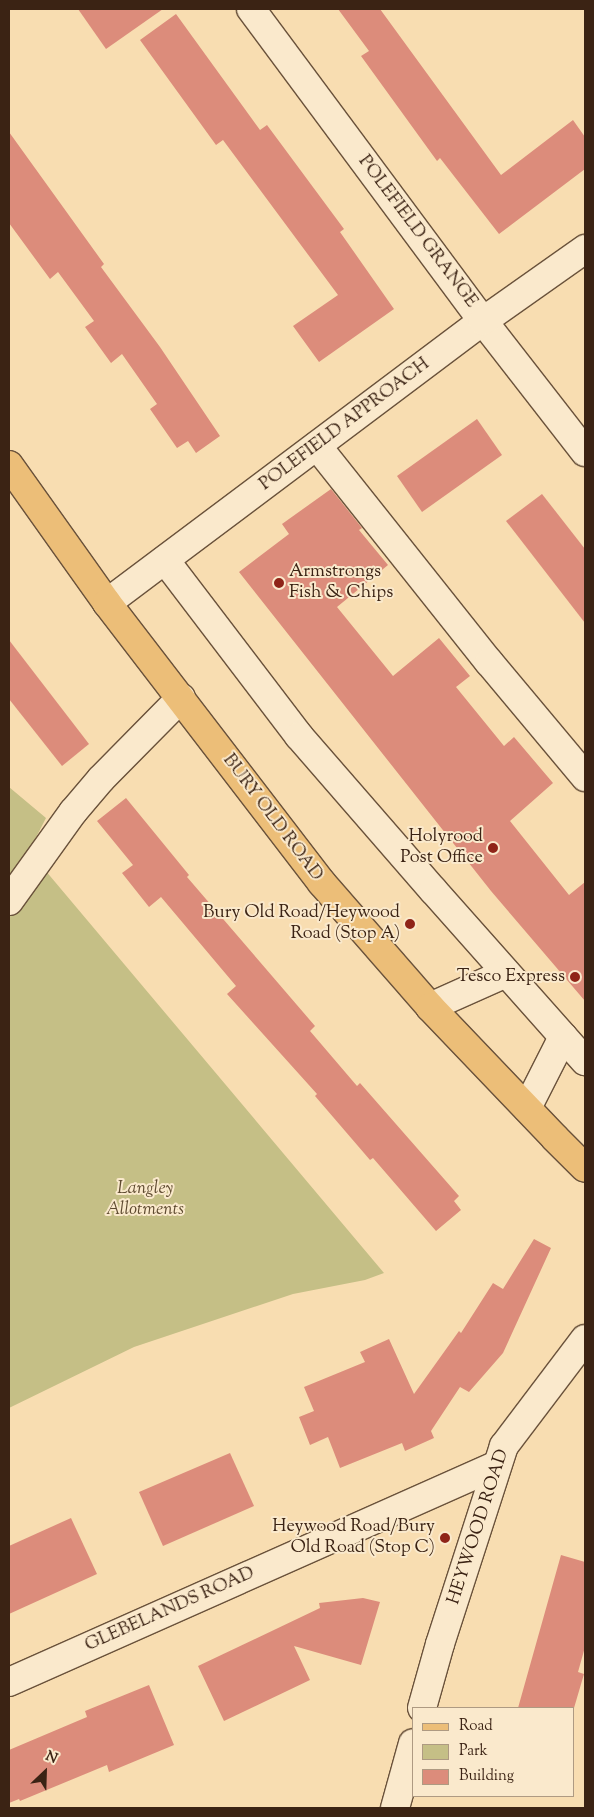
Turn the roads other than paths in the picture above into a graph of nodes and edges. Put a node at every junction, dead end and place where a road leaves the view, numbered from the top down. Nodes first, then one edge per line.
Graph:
1 (251, 9) edge
2 (585, 249) edge
3 (483, 321) junction
4 (317, 446) junction
5 (585, 452) edge
6 (9, 465) edge
7 (165, 560) junction
8 (107, 603) junction
9 (181, 698) junction
10 (585, 777) edge
11 (9, 901) edge
12 (506, 974) junction
13 (430, 1007) junction
14 (563, 1037) junction
15 (585, 1061) edge
16 (527, 1108) junction
17 (585, 1168) edge
18 (585, 1339) edge
19 (496, 1464) junction
20 (9, 1682) edge
21 (422, 1707) edge
22 (412, 1746) edge
23 (394, 1808) edge

1 - 3 street, POLEFIELD GRANGE
2 - 3 street, POLEFIELD APPROACH
3 - 4 street, POLEFIELD APPROACH
3 - 5 street, POLEFIELD GRANGE
4 - 7 street, POLEFIELD APPROACH
4 - 10 street
6 - 8 main road, BURY OLD ROAD
7 - 8 street, POLEFIELD APPROACH
7 - 12 street
8 - 9 main road, BURY OLD ROAD
9 - 11 street
9 - 13 main road, BURY OLD ROAD
12 - 13 street
12 - 14 street
13 - 16 main road, BURY OLD ROAD
14 - 15 street
14 - 16 street
16 - 17 main road, BURY OLD ROAD
18 - 19 street, HEYWOOD ROAD
19 - 20 street, GLEBELANDS ROAD
19 - 21 street, HEYWOOD ROAD
22 - 23 street

